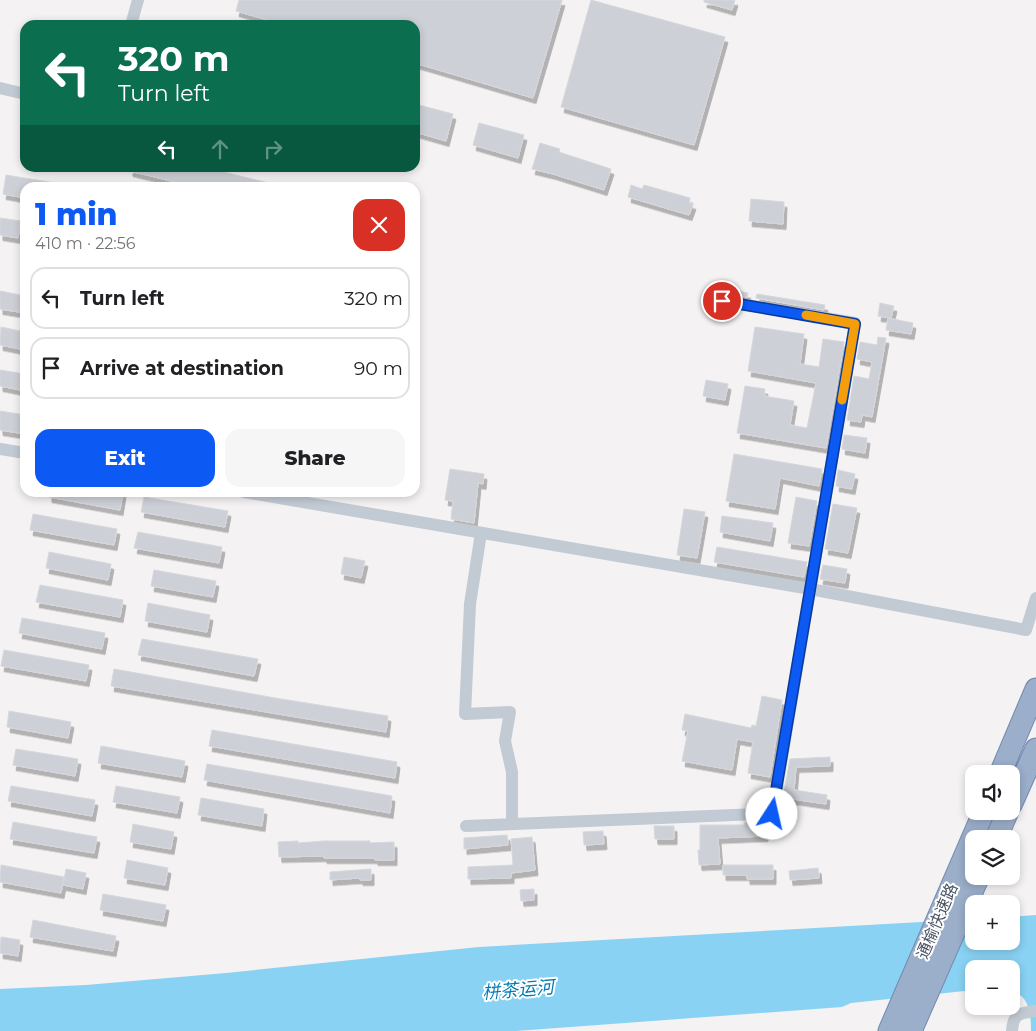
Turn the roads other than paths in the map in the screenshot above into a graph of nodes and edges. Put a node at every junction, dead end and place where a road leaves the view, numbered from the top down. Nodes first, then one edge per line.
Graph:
1 (138, 0) edge
2 (132, 20) edge
3 (0, 88) edge
4 (20, 93) edge
5 (722, 301) dead end
6 (0, 449) edge
7 (20, 453) edge
8 (273, 497) edge
9 (481, 533) junction
10 (810, 589) junction
11 (1036, 598) edge
12 (1036, 689) edge
13 (1036, 749) edge
14 (1004, 765) edge
15 (1020, 784) edge
16 (980, 820) edge
17 (512, 824) junction
18 (466, 826) dead end
19 (976, 885) edge
20 (1030, 1012) edge
21 (889, 1031) edge
22 (911, 1031) edge
23 (1012, 1031) edge

1 - 2 street
3 - 4 street
5 - 10 street
6 - 7 street
8 - 9 street
9 - 10 street
9 - 17 street
10 - 11 street
10 - 17 street
12 - 14 highway
13 - 15 highway
16 - 21 highway, 通榆快速路
17 - 18 street
19 - 22 highway, 通榆快速路
20 - 23 street

